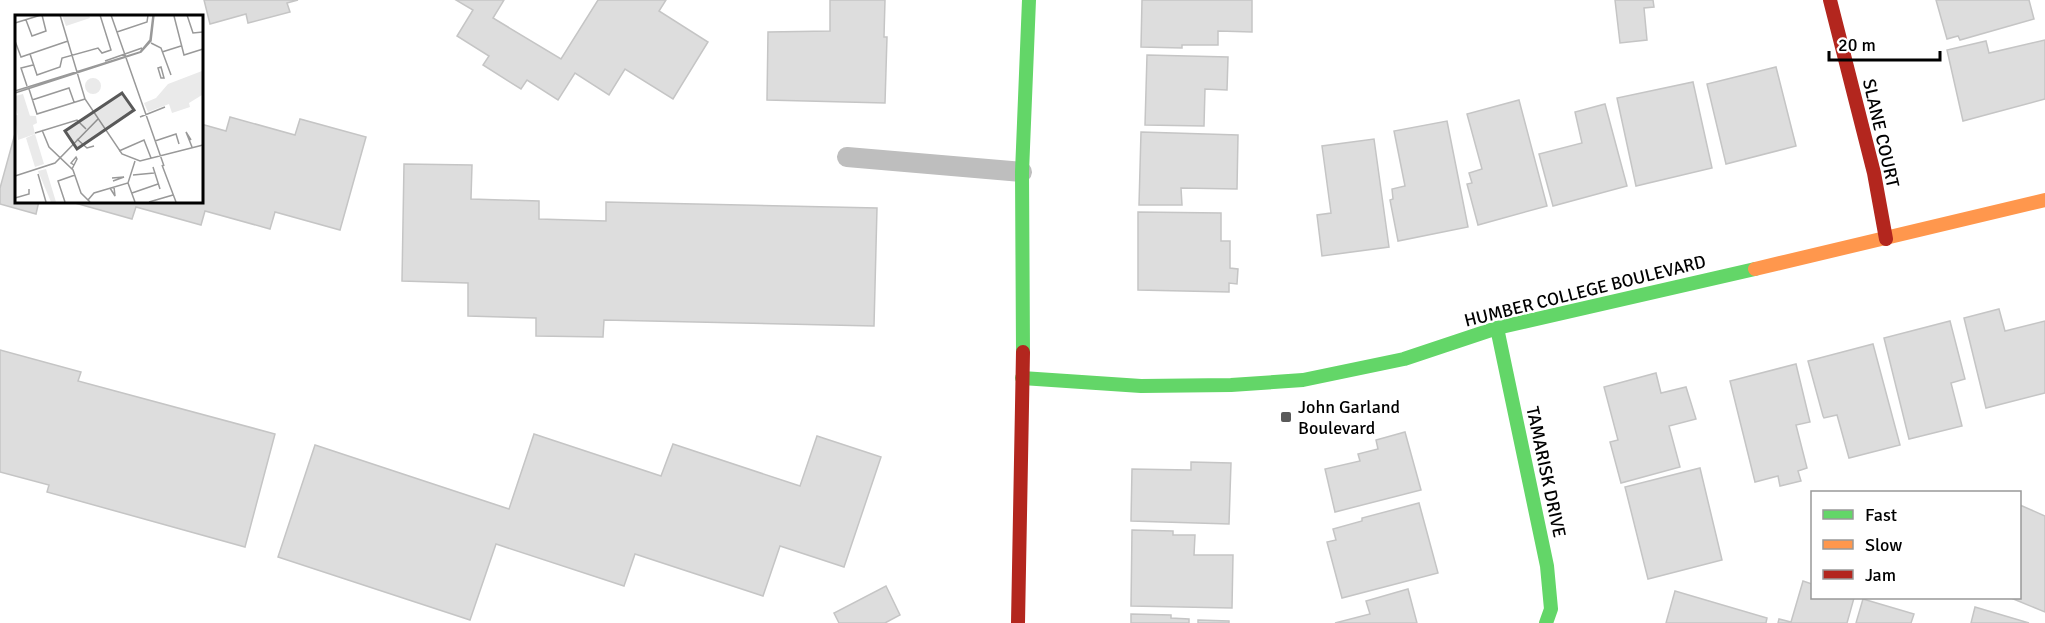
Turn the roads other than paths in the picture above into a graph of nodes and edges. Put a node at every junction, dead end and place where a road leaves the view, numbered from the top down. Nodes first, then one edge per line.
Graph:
1 (1029, 0) edge
2 (1830, 0) edge
3 (847, 157) dead end
4 (1022, 172) junction
5 (2045, 200) edge
6 (1886, 239) junction
7 (1497, 328) junction
8 (1022, 378) junction
9 (1018, 623) edge
10 (1546, 623) edge

1 - 4 street
2 - 6 street, SLANE COURT
3 - 4 lane
4 - 8 street
5 - 6 street, HUMBER COLLEGE BOULEVARD
6 - 7 street, HUMBER COLLEGE BOULEVARD
7 - 8 street, HUMBER COLLEGE BOULEVARD
7 - 10 street, TAMARISK DRIVE
8 - 9 street

